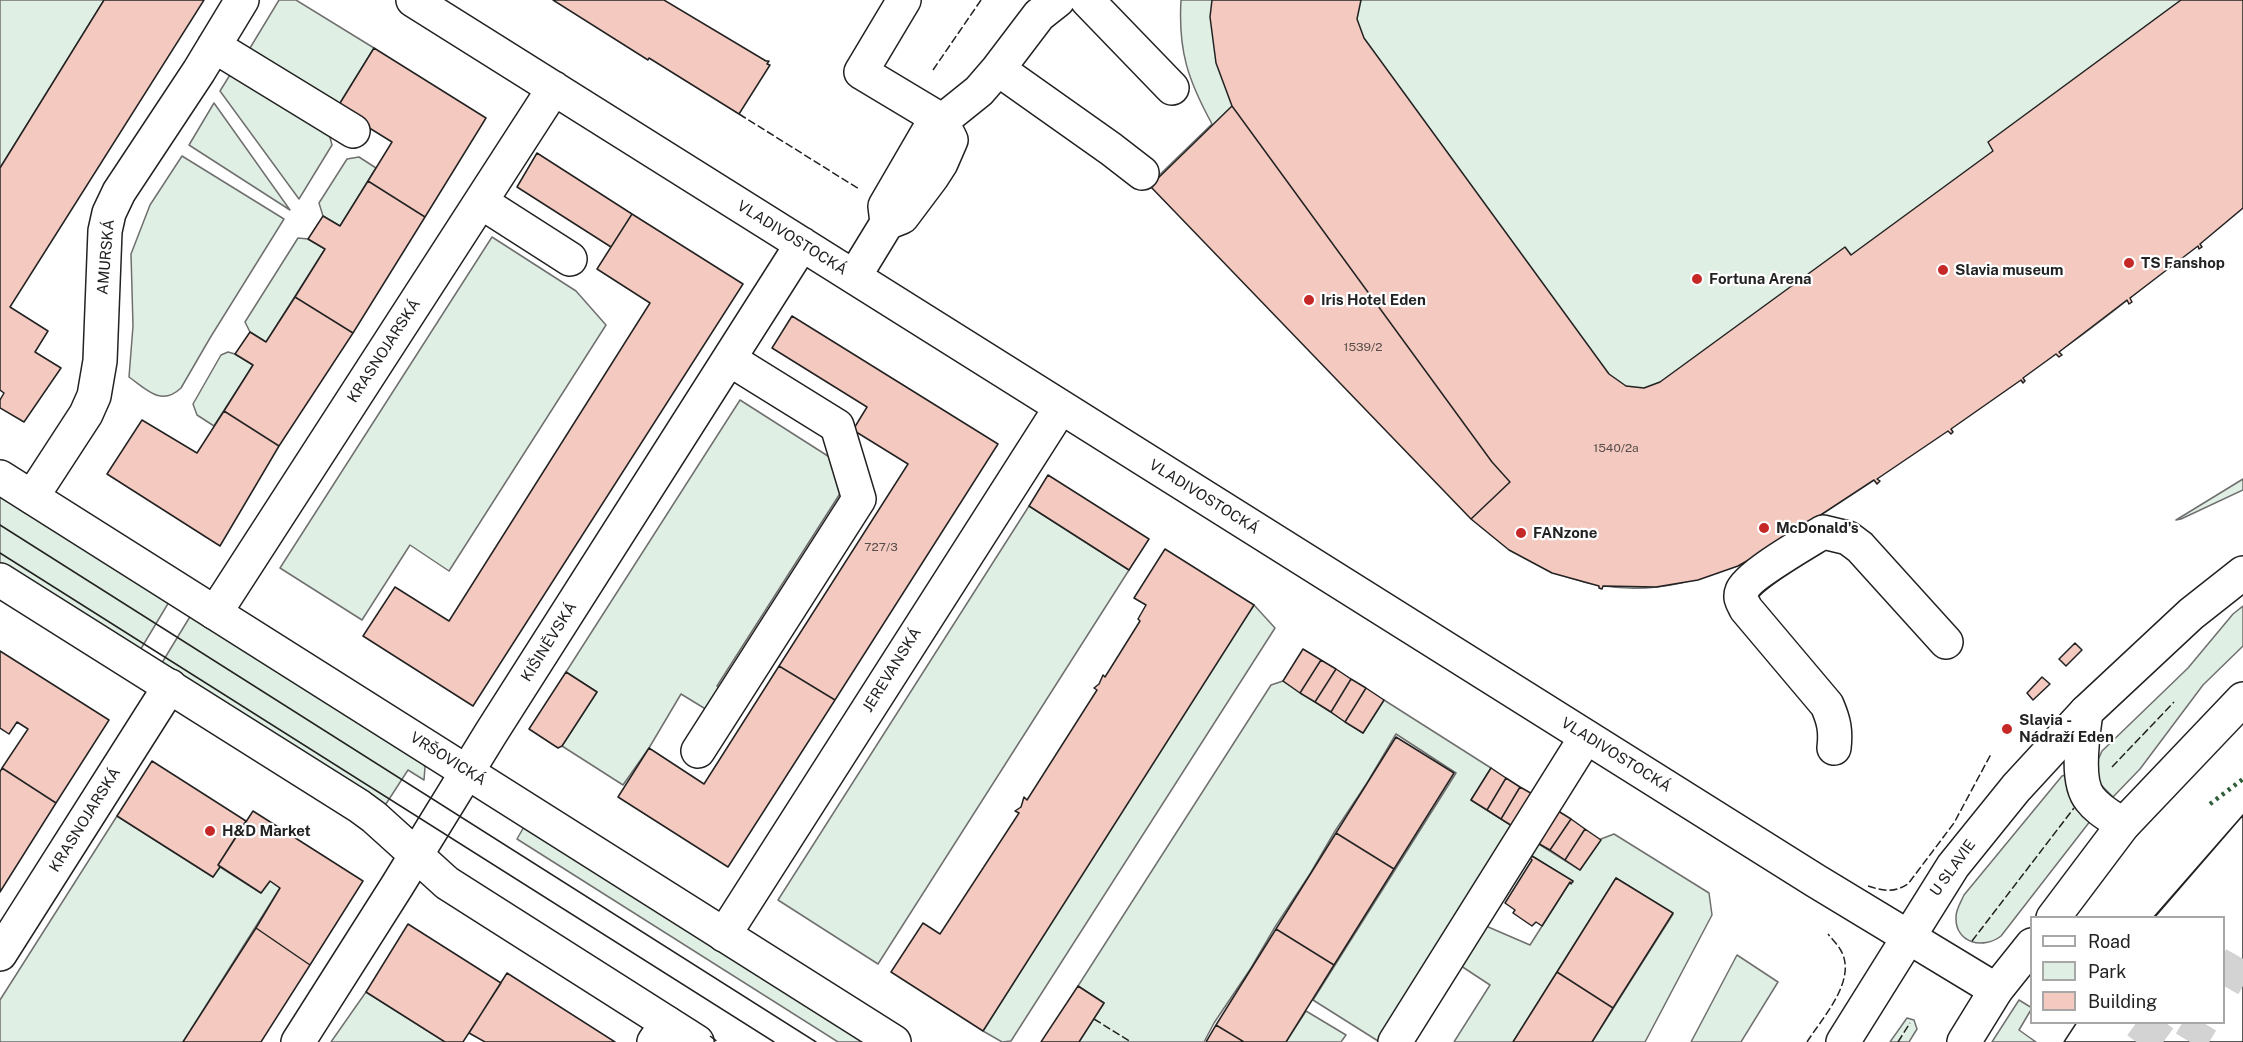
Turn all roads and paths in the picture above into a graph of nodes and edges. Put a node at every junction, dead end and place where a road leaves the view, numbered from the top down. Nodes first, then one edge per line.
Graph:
1 (242, 0) edge
2 (413, 0) edge
3 (904, 0) edge
4 (1058, 0) edge
5 (1087, 0) edge
6 (214, 46) junction
7 (998, 69) junction
8 (554, 88) junction
9 (1172, 88) dead end
10 (941, 120) junction
11 (353, 131) dead end
12 (1142, 173) dead end
13 (481, 202) junction
14 (802, 244) junction
15 (570, 259) dead end
16 (854, 277) junction
17 (729, 359) junction
18 (1062, 407) junction
19 (0, 477) edge
20 (32, 497) junction
21 (2243, 573) edge
22 (0, 580) edge
23 (215, 613) junction
24 (1946, 642) dead end
25 (170, 686) junction
26 (2243, 699) edge
27 (2086, 712) junction
28 (1586, 737) junction
29 (1834, 748) dead end
30 (698, 752) dead end
31 (468, 771) junction
32 (2123, 825) junction
33 (416, 855) junction
34 (2054, 916) edge
35 (724, 935) junction
36 (1907, 937) junction
37 (2030, 946) edge
38 (0, 954) edge
39 (1996, 990) junction
40 (660, 1032) edge
41 (298, 1042) edge
42 (697, 1042) edge
43 (894, 1042) edge
44 (1395, 1042) edge
45 (1843, 1042) edge
46 (1964, 1042) edge

1 - 6 street, AMURSKÁ
2 - 8 street, VLADIVOSTOCKÁ
3 - 10 street
4 - 7 street
5 - 9 street
6 - 11 street
6 - 20 street, AMURSKÁ
7 - 10 street
7 - 12 street
8 - 13 street, KRASNOJARSKÁ
8 - 14 street, VLADIVOSTOCKÁ
10 - 16 street
13 - 15 street
13 - 23 street, KRASNOJARSKÁ
14 - 16 street, VLADIVOSTOCKÁ
14 - 17 street, KIŠINĚVSKÁ
16 - 18 street, VLADIVOSTOCKÁ
17 - 30 street
17 - 31 street, KIŠINĚVSKÁ
18 - 28 street, VLADIVOSTOCKÁ
18 - 35 street, JEREVANSKÁ
19 - 20 street, VRŠOVICKÁ
20 - 23 street, VRŠOVICKÁ
21 - 27 street, U SLAVIE
22 - 25 street
23 - 31 street, VRŠOVICKÁ
24 - 29 street
25 - 33 street
25 - 38 street, KRASNOJARSKÁ
26 - 32 street
27 - 32 street
27 - 36 street, U SLAVIE
28 - 36 street, VLADIVOSTOCKÁ
28 - 44 street
31 - 33 street, KIŠINĚVSKÁ
31 - 35 street, VRŠOVICKÁ
32 - 34 street
33 - 40 street
33 - 41 street, KIŠINĚVSKÁ
35 - 43 street, VRŠOVICKÁ
36 - 39 street, VLADIVOSTOCKÁ
36 - 45 street, U SLAVIE
37 - 39 street
39 - 46 street
40 - 42 street

